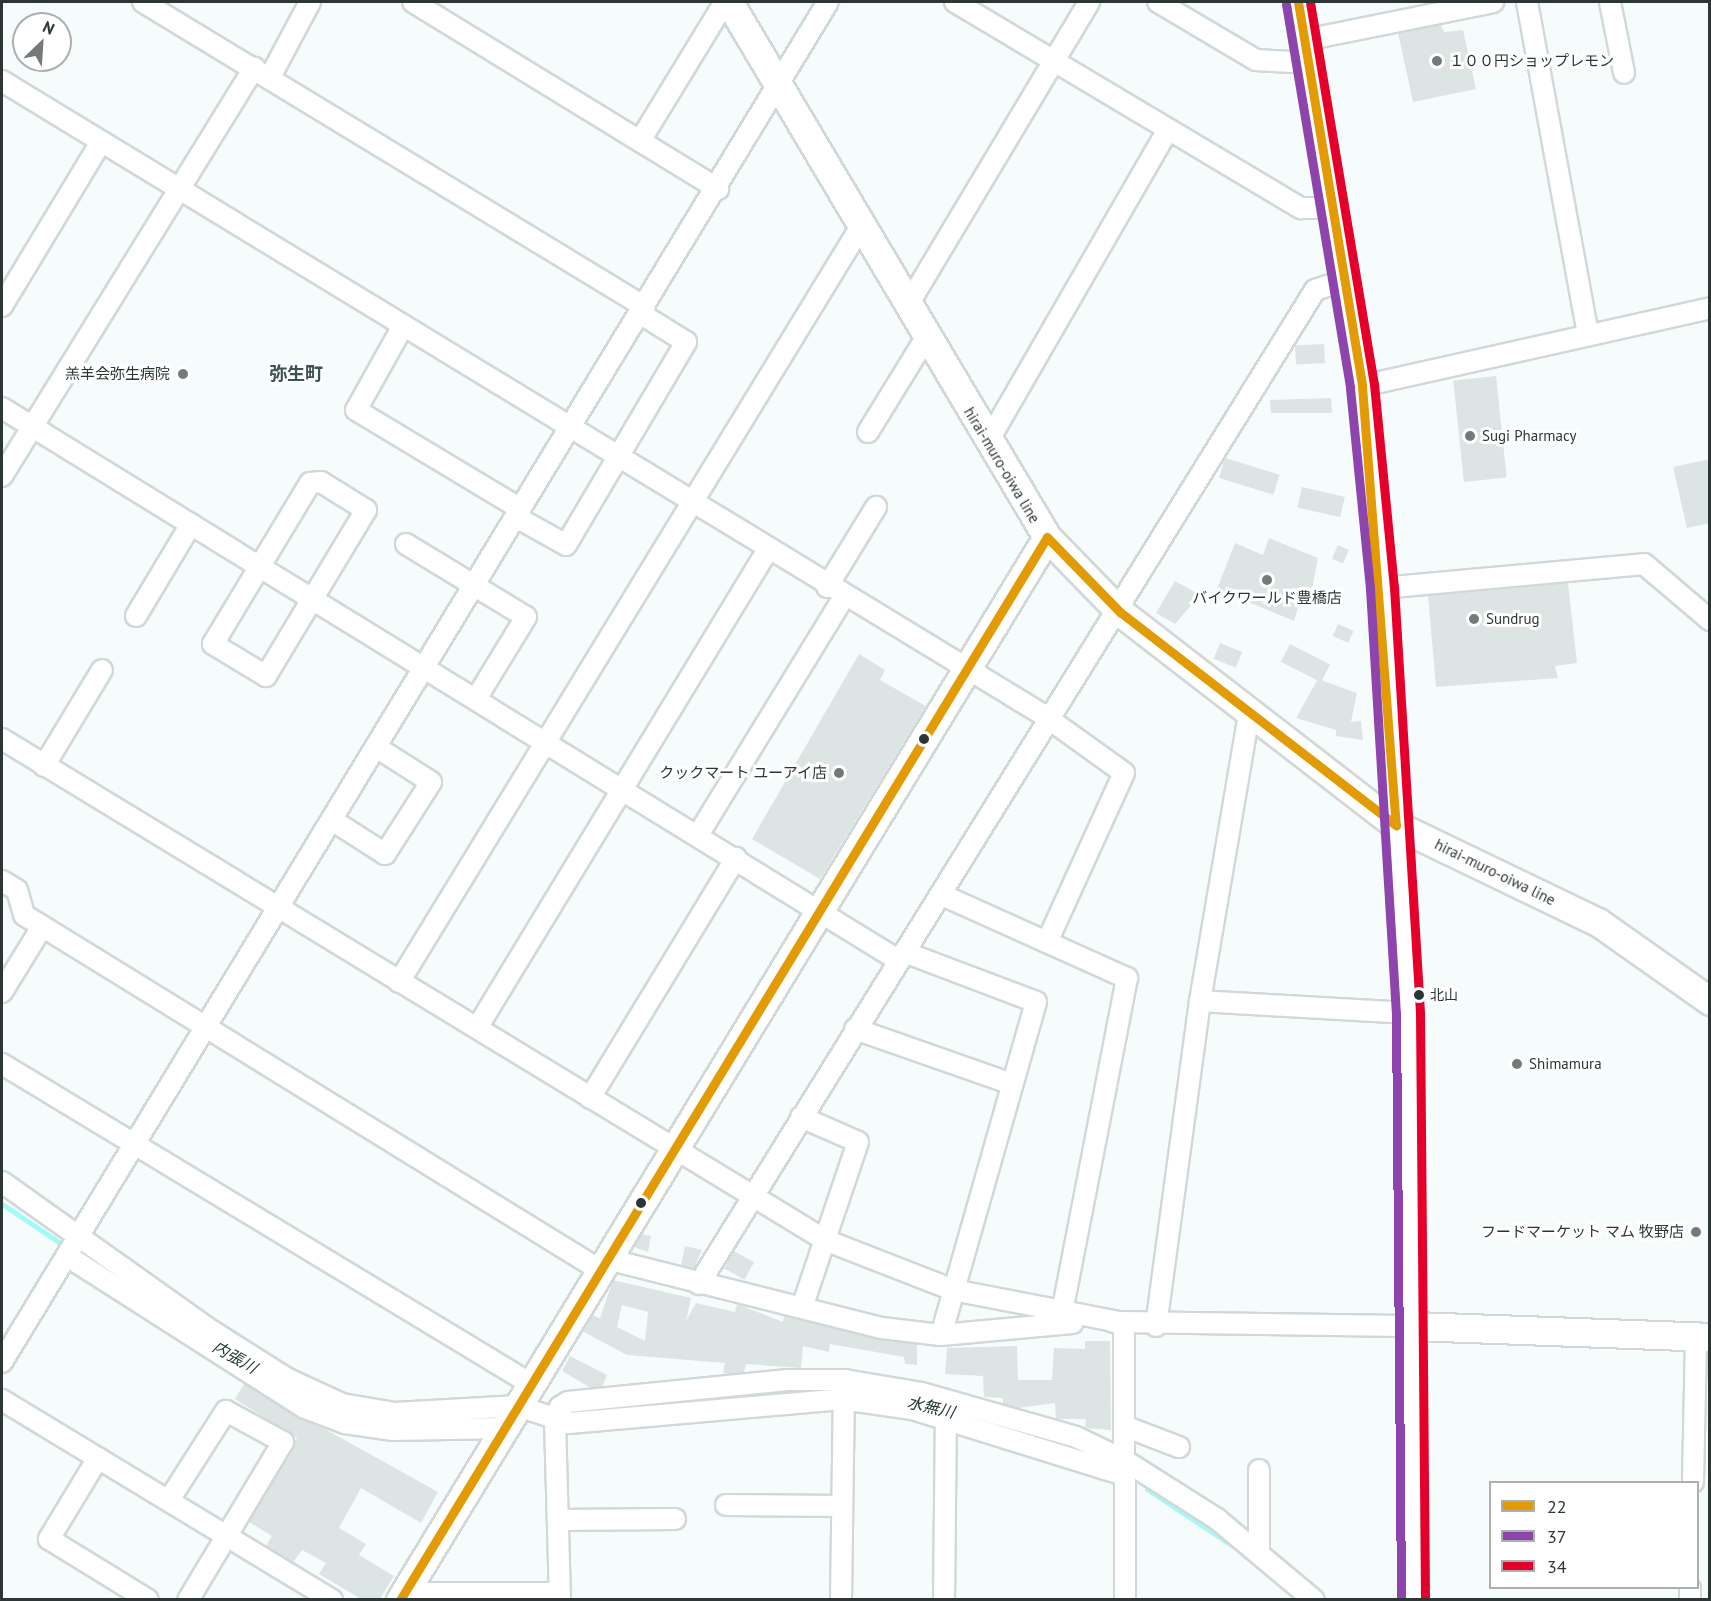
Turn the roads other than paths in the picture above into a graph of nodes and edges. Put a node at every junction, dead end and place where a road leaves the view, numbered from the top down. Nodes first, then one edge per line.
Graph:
1 (143, 2) edge
2 (309, 2) edge
3 (414, 2) edge
4 (727, 2) edge
5 (828, 2) edge
6 (955, 2) edge
7 (1089, 2) edge
8 (1158, 2) edge
9 (1298, 2) edge
10 (1493, 2) edge
11 (1527, 2) edge
12 (1610, 2) edge
13 (1307, 51) junction
14 (1052, 61) junction
15 (262, 72) junction
16 (1624, 73) dead end
17 (2, 81) edge
18 (779, 87) junction
19 (1168, 130) junction
20 (640, 141) junction
21 (101, 142) junction
22 (178, 189) junction
23 (718, 189) junction
24 (1331, 208) junction
25 (860, 228) junction
26 (1345, 280) junction
27 (909, 303) junction
28 (2, 306) edge
29 (1710, 308) edge
30 (643, 310) junction
31 (403, 326) junction
32 (1588, 335) junction
33 (927, 336) junction
34 (1362, 386) junction
35 (2, 408) edge
36 (32, 426) junction
37 (570, 429) junction
38 (868, 432) dead end
39 (987, 443) junction
40 (617, 457) junction
41 (2, 476) edge
42 (691, 503) junction
43 (876, 507) dead end
44 (518, 513) junction
45 (191, 524) junction
46 (1047, 537) junction
47 (406, 544) dead end
48 (767, 551) junction
49 (260, 566) junction
50 (475, 585) junction
51 (1382, 588) junction
52 (835, 592) junction
53 (314, 599) junction
54 (1120, 612) junction
55 (136, 616) dead end
56 (1710, 620) edge
57 (424, 667) junction
58 (102, 669) dead end
59 (967, 670) junction
60 (476, 699) junction
61 (1249, 714) junction
62 (1049, 722) junction
63 (2, 739) edge
64 (544, 740) junction
65 (376, 747) junction
66 (44, 766) junction
67 (622, 788) junction
68 (332, 820) junction
69 (1396, 825) junction
70 (698, 835) junction
71 (736, 858) junction
72 (2, 881) edge
73 (942, 895) junction
74 (278, 909) junction
75 (819, 909) junction
76 (42, 927) junction
77 (1047, 942) junction
78 (901, 956) junction
79 (399, 982) junction
80 (2, 992) edge
81 (1200, 1001) junction
82 (1710, 1001) edge
83 (1408, 1013) junction
84 (477, 1028) junction
85 (205, 1029) junction
86 (855, 1029) junction
87 (2, 1064) edge
88 (1012, 1084) junction
89 (590, 1098) junction
90 (801, 1117) junction
91 (134, 1144) junction
92 (673, 1149) junction
93 (2, 1182) edge
94 (751, 1197) junction
95 (825, 1240) junction
96 (72, 1247) junction
97 (604, 1264) junction
98 (699, 1284) junction
99 (953, 1290) junction
100 (801, 1307) junction
101 (1061, 1319) junction
102 (1124, 1323) junction
103 (1156, 1326) junction
104 (1413, 1326) junction
105 (941, 1335) junction
106 (1703, 1337) edge
107 (2, 1362) edge
108 (844, 1390) junction
109 (2, 1400) edge
110 (518, 1406) junction
111 (945, 1410) junction
112 (555, 1418) junction
113 (1124, 1426) junction
114 (1179, 1447) dead end
115 (98, 1458) junction
116 (1124, 1467) junction
117 (1260, 1470) dead end
118 (1693, 1481) edge
119 (169, 1500) junction
120 (726, 1505) dead end
121 (841, 1506) junction
122 (675, 1519) dead end
123 (560, 1520) junction
124 (226, 1536) junction
125 (1259, 1552) junction
126 (309, 1594) edge
127 (401, 1596) edge
128 (560, 1596) edge
129 (148, 1599) edge
130 (188, 1599) edge
131 (332, 1599) edge
132 (841, 1599) edge
133 (944, 1599) edge
134 (1125, 1599) edge
135 (1314, 1599) edge
136 (1413, 1599) edge

1 - 15 street
2 - 15 street
3 - 20 street
4 - 18 main road, hirai-muro-oiwa line
4 - 20 street
5 - 18 street
6 - 14 street
7 - 14 street
8 - 13 street
9 - 13 main road
10 - 13 street
11 - 32 street
12 - 16 street
13 - 24 main road
14 - 19 street
14 - 27 street
15 - 22 street
15 - 30 street
17 - 21 street
18 - 23 street
18 - 25 main road, hirai-muro-oiwa line
19 - 24 street
19 - 39 street
20 - 23 street
21 - 22 street
21 - 28 street
22 - 31 street
22 - 36 street
23 - 30 street
24 - 26 main road
25 - 27 main road, hirai-muro-oiwa line
25 - 42 street
26 - 34 main road
26 - 54 street
27 - 33 main road, hirai-muro-oiwa line
29 - 32 street
30 - 37 street
30 - 40 street
31 - 37 street
31 - 44 street
32 - 34 street
33 - 38 street
33 - 39 main road, hirai-muro-oiwa line
34 - 51 main road
35 - 36 street
36 - 41 street
36 - 45 street
37 - 40 street
37 - 44 street
39 - 46 main road, hirai-muro-oiwa line
40 - 42 street
40 - 44 street
42 - 48 street
42 - 64 street
43 - 52 street
44 - 50 street
45 - 49 street
45 - 55 street
46 - 54 main road, hirai-muro-oiwa line
46 - 59 main road
47 - 50 street
48 - 52 street
48 - 67 street
49 - 53 street
49 - 53 street
49 - 53 street
50 - 57 street
50 - 60 street
51 - 56 street
51 - 69 main road
52 - 59 street
52 - 70 street
53 - 57 street
54 - 61 main road, hirai-muro-oiwa line
54 - 62 street
57 - 60 street
57 - 65 street
58 - 66 street
59 - 62 street
59 - 75 main road
60 - 64 street
61 - 69 main road, hirai-muro-oiwa line
61 - 81 street
62 - 73 street
62 - 77 street
63 - 66 street
64 - 67 street
64 - 79 street
65 - 68 street
65 - 68 street
66 - 74 street
67 - 70 street
67 - 84 street
68 - 74 street
69 - 82 main road, hirai-muro-oiwa line
69 - 83 main road
70 - 71 street
71 - 75 street
71 - 89 street
72 - 76 street
73 - 77 street
73 - 78 street
74 - 79 street
74 - 85 street
75 - 78 street
75 - 92 main road
76 - 80 street
76 - 85 street
77 - 101 street
78 - 86 street
78 - 88 street
79 - 84 street
81 - 83 street
81 - 103 street
83 - 104 main road
84 - 89 street
85 - 91 street
85 - 97 street
86 - 88 street
86 - 90 street
87 - 91 street
88 - 99 street
89 - 92 street
90 - 94 street
90 - 95 street
91 - 96 street
91 - 110 street
92 - 94 street
92 - 97 main road
93 - 96 street
94 - 95 street
94 - 98 street
95 - 99 street
95 - 100 street
96 - 107 street
96 - 110 street
97 - 98 street
97 - 110 main road
98 - 100 street
99 - 101 street
99 - 105 street
100 - 105 street
101 - 102 street
101 - 105 street
102 - 103 street
102 - 113 street
103 - 104 street
104 - 106 main road
104 - 136 main road
106 - 118 street
108 - 111 street
108 - 112 street
108 - 121 street
109 - 115 street
110 - 112 street
110 - 127 main road
111 - 116 street
111 - 133 street
112 - 123 street
113 - 114 street
113 - 116 street
115 - 119 street
115 - 129 street
116 - 125 street
116 - 134 street
117 - 125 street
119 - 124 street
119 - 124 street
120 - 121 street
121 - 132 street
122 - 123 street
123 - 128 street
124 - 126 street
124 - 130 street
125 - 135 street
126 - 131 street
127 - 128 street

